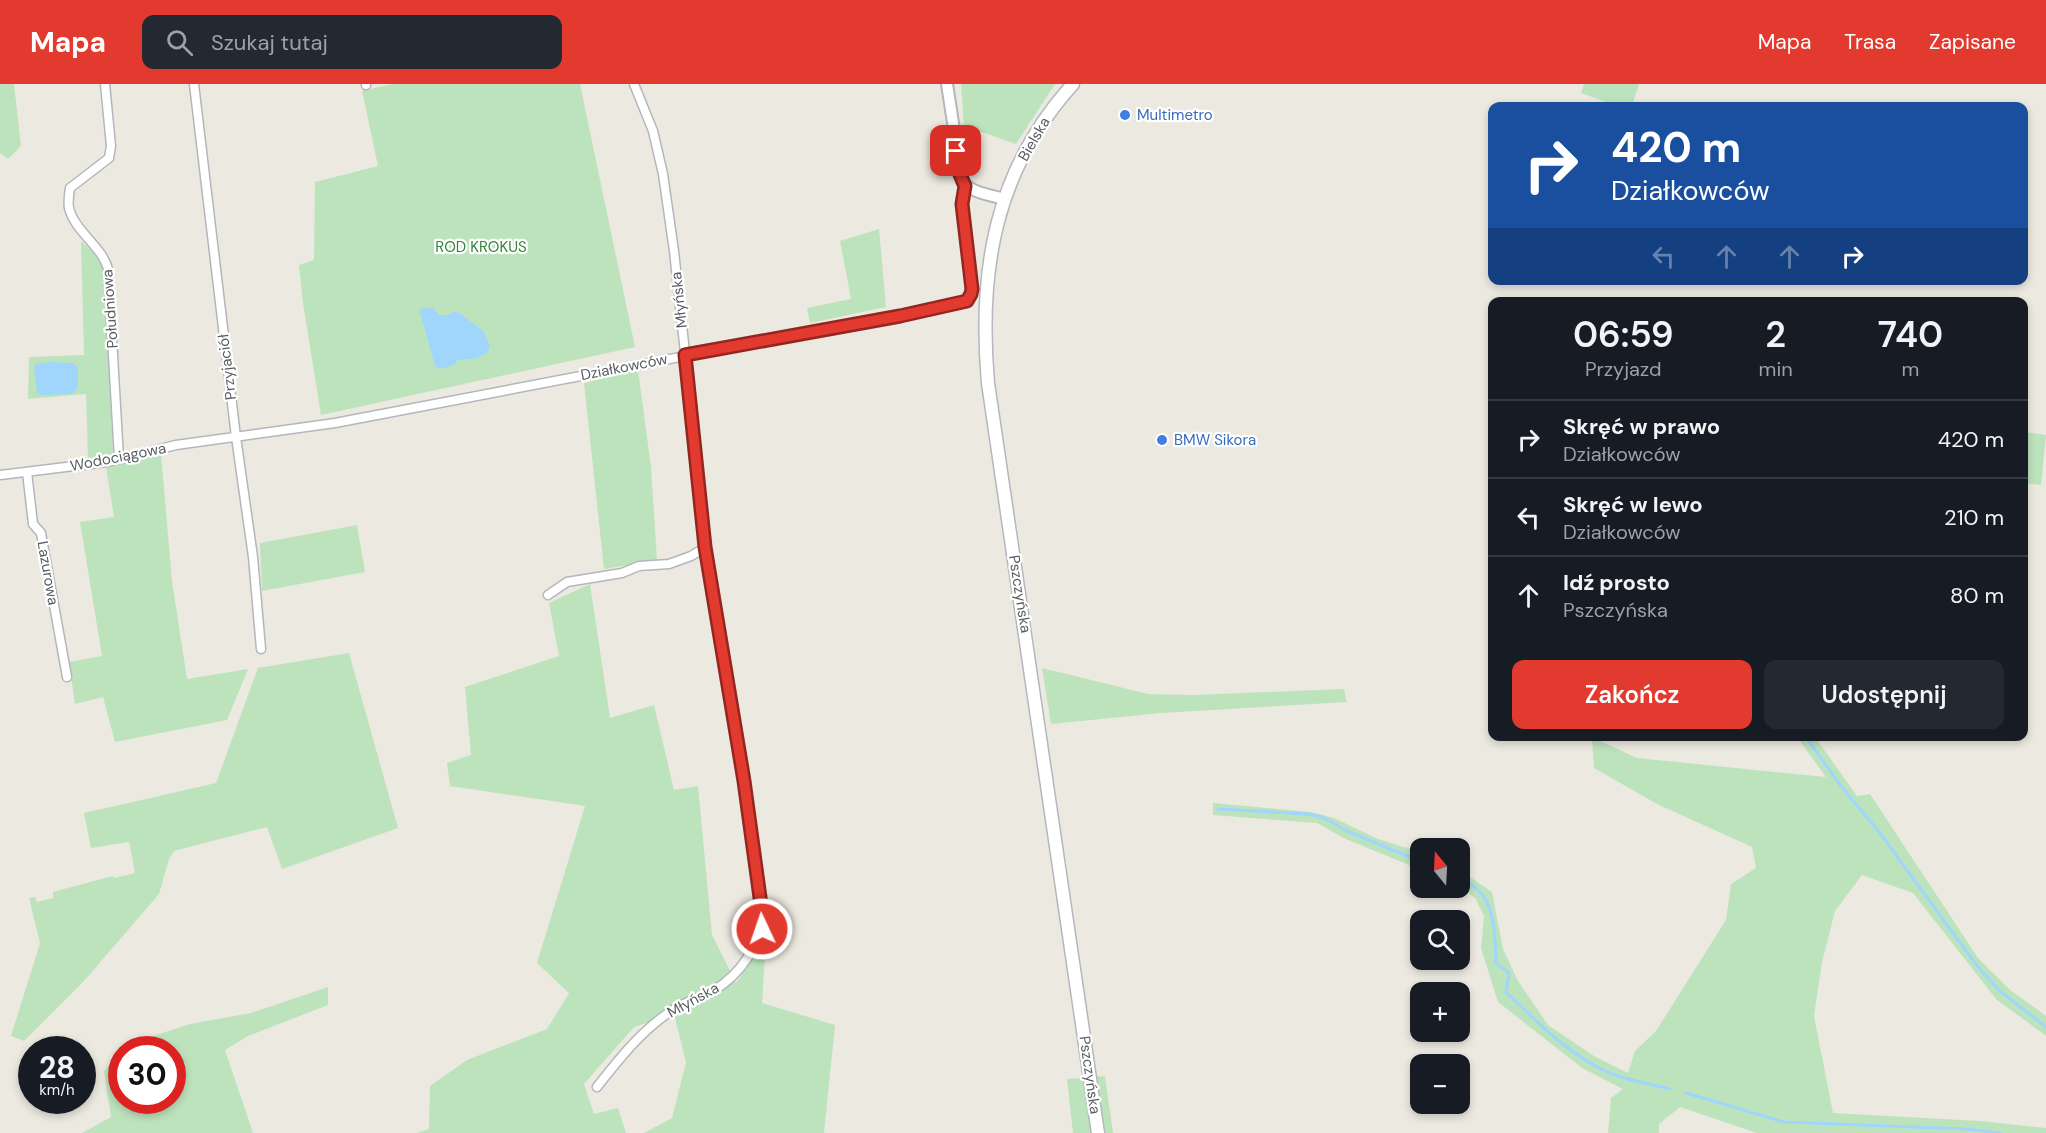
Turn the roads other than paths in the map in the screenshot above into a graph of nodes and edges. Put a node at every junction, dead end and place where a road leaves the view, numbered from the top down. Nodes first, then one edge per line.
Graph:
1 (105, 84) edge
2 (194, 84) edge
3 (634, 84) edge
4 (947, 84) edge
5 (1073, 84) edge
6 (965, 186) junction
7 (1004, 199) junction
8 (685, 355) junction
9 (236, 437) junction
10 (119, 459) junction
11 (27, 472) junction
12 (0, 475) edge
13 (705, 547) junction
14 (548, 595) dead end
15 (261, 649) dead end
16 (67, 676) dead end
17 (597, 1087) dead end
18 (1098, 1133) edge

1 - 10 street, Południowa
2 - 9 street, Przyjaciół
3 - 8 street, Młyńska
4 - 6 street
5 - 7 main road, Bielska
6 - 7 street
6 - 8 street, Działkowców
7 - 18 main road, Pszczyńska
8 - 9 street, Działkowców
8 - 13 street, Młyńska
9 - 10 street, Wodociągowa
9 - 15 street, Przyjaciół
10 - 11 street, Wodociągowa
11 - 12 street, Wodociągowa
11 - 16 street, Lazurowa
13 - 14 street
13 - 17 street, Młyńska

